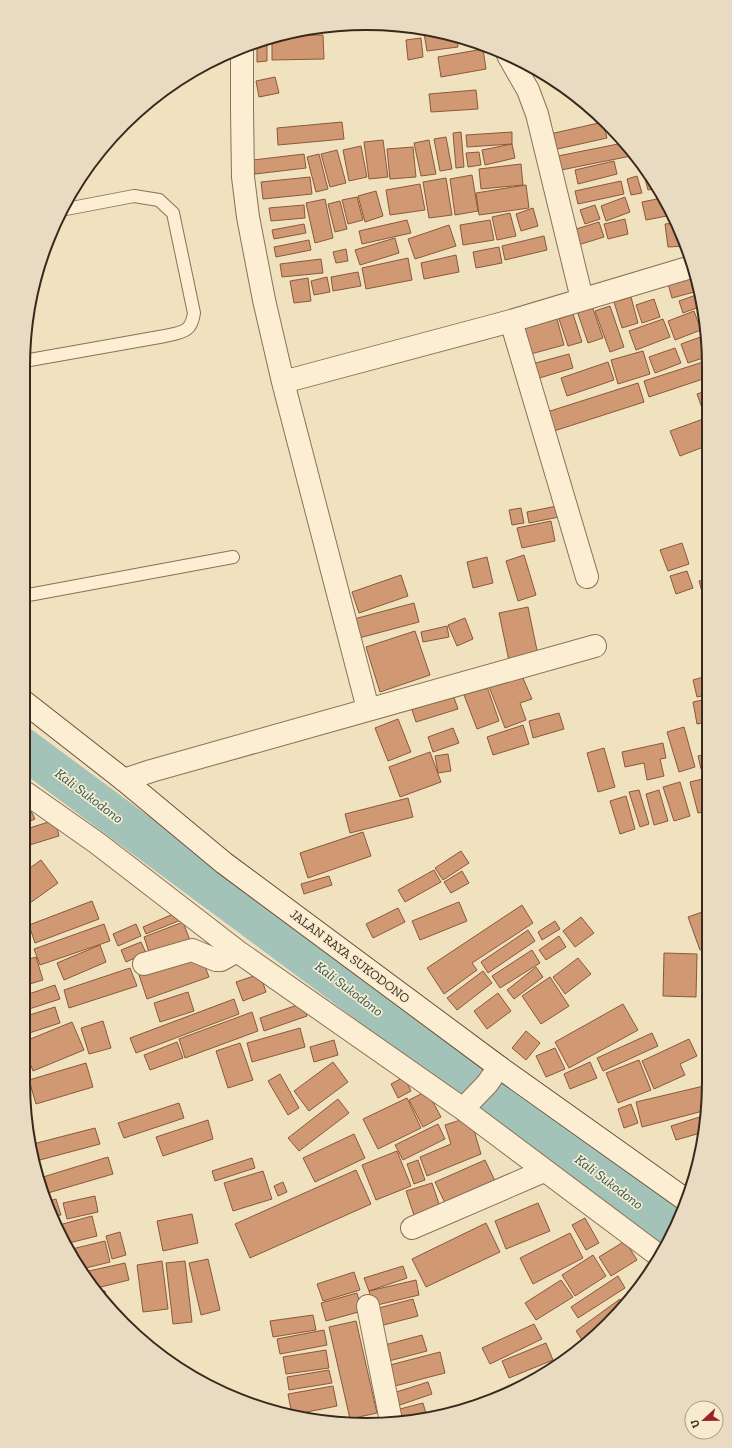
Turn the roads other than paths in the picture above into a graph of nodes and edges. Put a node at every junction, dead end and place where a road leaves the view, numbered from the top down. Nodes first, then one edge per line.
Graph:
1 (242, 54) edge
2 (513, 64) edge
3 (70, 208) edge
4 (687, 268) edge
5 (582, 299) junction
6 (511, 321) junction
7 (30, 360) edge
8 (283, 382) junction
9 (233, 558) dead end
10 (586, 577) dead end
11 (30, 595) edge
12 (595, 646) dead end
13 (30, 706) edge
14 (368, 709) junction
15 (124, 780) junction
16 (30, 796) edge
17 (237, 951) junction
18 (144, 964) dead end
19 (493, 1075) junction
20 (467, 1104) junction
21 (544, 1171) junction
22 (681, 1197) edge
23 (412, 1228) dead end
24 (655, 1253) edge
25 (368, 1306) dead end
26 (390, 1417) edge

1 - 8 street
2 - 5 street
3 - 7 lane
4 - 5 street
5 - 6 street
6 - 8 street
6 - 10 street
8 - 14 street
9 - 11 lane
12 - 14 street
13 - 15 street, JALAN RAYA SUKODONO
14 - 15 street
15 - 19 street, JALAN RAYA SUKODONO
16 - 17 street
17 - 18 street
17 - 20 street
19 - 20 street
19 - 22 street, JALAN RAYA SUKODONO
20 - 21 street
21 - 23 street
21 - 24 street
25 - 26 street

